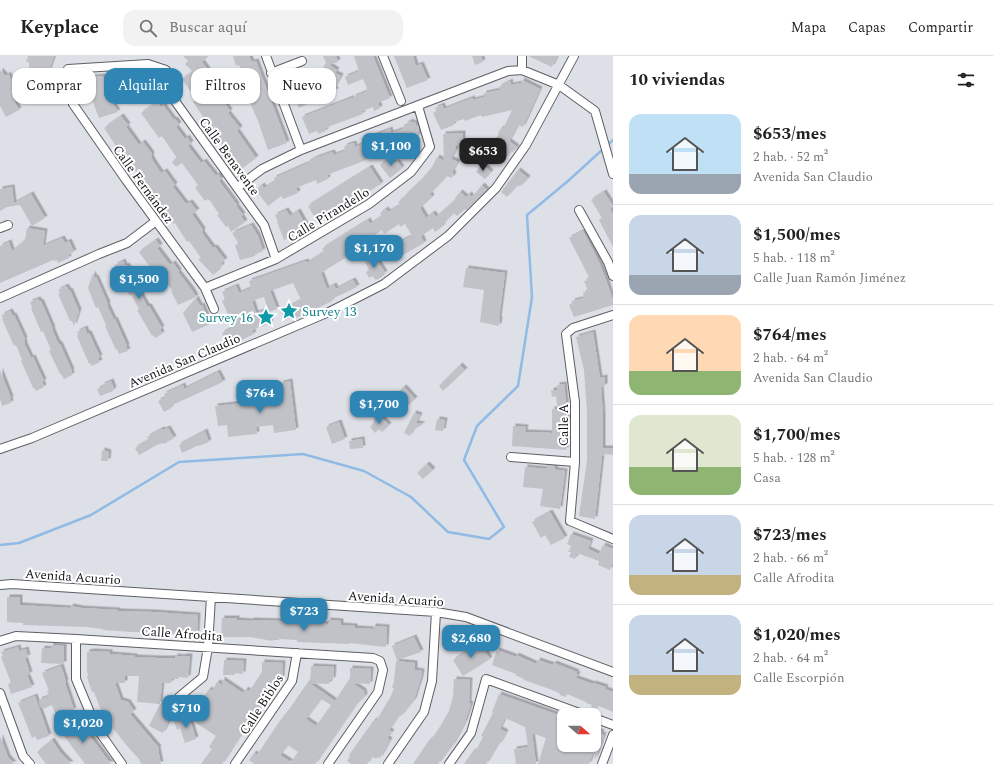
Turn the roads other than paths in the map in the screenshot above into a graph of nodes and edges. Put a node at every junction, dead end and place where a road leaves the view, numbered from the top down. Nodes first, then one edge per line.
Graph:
1 (266, 56) edge
2 (382, 56) edge
3 (522, 56) edge
4 (574, 56) edge
5 (302, 61) dead end
6 (84, 68) edge
7 (270, 68) edge
8 (284, 68) edge
9 (522, 70) junction
10 (559, 86) junction
11 (400, 102) dead end
12 (73, 104) edge
13 (283, 104) edge
14 (418, 106) junction
15 (301, 150) junction
16 (613, 174) edge
17 (238, 187) junction
18 (579, 210) dead end
19 (156, 221) junction
20 (8, 225) dead end
21 (0, 228) edge
22 (276, 259) junction
23 (613, 276) edge
24 (205, 288) junction
25 (0, 298) edge
26 (214, 309) dead end
27 (613, 314) edge
28 (0, 449) edge
29 (511, 457) dead end
30 (575, 462) junction
31 (613, 539) edge
32 (0, 585) edge
33 (211, 597) junction
34 (436, 612) junction
35 (76, 639) junction
36 (0, 641) edge
37 (208, 647) junction
38 (297, 653) junction
39 (613, 672) edge
40 (0, 692) edge
41 (179, 697) dead end
42 (566, 708) edge
43 (601, 721) edge
44 (613, 725) edge
45 (613, 735) edge
46 (30, 764) edge
47 (122, 764) edge
48 (235, 764) edge
49 (328, 764) edge
50 (388, 764) edge
51 (449, 764) edge
52 (602, 764) edge

1 - 7 street
2 - 11 street
3 - 9 street
4 - 10 street, Avenida San Claudio
5 - 8 street
6 - 17 street, Calle Benavente
9 - 10 street
9 - 14 street
10 - 16 street
10 - 28 street, Avenida San Claudio
12 - 19 street, Calle Fernández
13 - 15 street
14 - 15 street
14 - 22 street, Calle Pirandello
15 - 17 street
17 - 22 street, Calle Benavente
18 - 23 street
19 - 24 street, Calle Fernández
19 - 25 street
20 - 21 street
22 - 24 street, Calle Pirandello
24 - 26 street, Calle Fernández
27 - 30 street, Calle A
29 - 30 street
30 - 31 street, Calle A
32 - 33 street, Avenida Acuario
33 - 34 street, Avenida Acuario
33 - 37 street
34 - 39 street, Avenida Acuario
34 - 50 street
35 - 36 street, Calle Afrodita
35 - 37 street, Calle Afrodita
35 - 47 street
37 - 38 street, Calle Afrodita
37 - 41 street
38 - 48 street, Calle Biblos
38 - 49 street, Calle Afrodita
40 - 46 street
42 - 51 street
43 - 44 street
45 - 52 street

